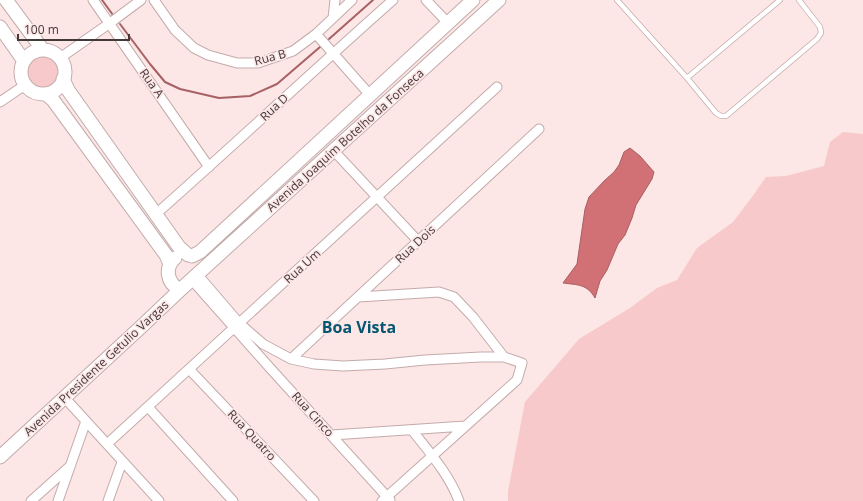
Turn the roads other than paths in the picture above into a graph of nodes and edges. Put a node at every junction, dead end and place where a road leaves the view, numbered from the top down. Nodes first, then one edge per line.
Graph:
1 (6, 0) edge
2 (93, 0) edge
3 (141, 0) edge
4 (154, 0) edge
5 (335, 0) edge
6 (352, 0) edge
7 (393, 0) edge
8 (426, 0) edge
9 (473, 0) edge
10 (499, 0) edge
11 (617, 0) edge
12 (780, 0) edge
13 (799, 0) edge
14 (333, 18) junction
15 (110, 23) junction
16 (448, 23) junction
17 (0, 27) edge
18 (316, 34) junction
19 (43, 50) junction
20 (333, 53) junction
21 (60, 58) junction
22 (24, 61) junction
23 (687, 78) junction
24 (64, 79) junction
25 (25, 85) junction
26 (497, 87) dead end
27 (46, 94) junction
28 (370, 95) junction
29 (0, 102) edge
30 (539, 129) dead end
31 (333, 150) junction
32 (209, 167) junction
33 (144, 197) junction
34 (377, 197) junction
35 (131, 207) junction
36 (156, 214) junction
37 (418, 241) junction
38 (190, 255) junction
39 (170, 264) junction
40 (197, 274) junction
41 (180, 290) junction
42 (358, 297) junction
43 (237, 325) junction
44 (504, 357) junction
45 (291, 359) junction
46 (189, 368) junction
47 (64, 397) junction
48 (148, 407) junction
49 (86, 421) junction
50 (465, 426) junction
51 (412, 430) junction
52 (332, 435) junction
53 (107, 444) junction
54 (432, 456) junction
55 (0, 457) edge
56 (122, 462) junction
57 (70, 466) junction
58 (386, 499) edge
59 (31, 501) edge
60 (58, 501) edge
61 (108, 501) edge
62 (159, 501) edge
63 (233, 501) edge
64 (314, 501) edge
65 (459, 501) edge

1 - 19 street
2 - 15 street, Rua A
3 - 15 street
4 - 18 street, Rua B
5 - 14 street
6 - 14 street, Rua B
7 - 20 street, Rua D
8 - 16 street
9 - 16 street
10 - 31 street, Avenida Joaquim Botelho da Fonseca
11 - 23 lane
12 - 23 lane
13 - 23 lane
14 - 18 street, Rua B
15 - 21 street
15 - 32 street, Rua A
16 - 28 street
17 - 22 street
18 - 20 street
19 - 21 street
19 - 22 street
20 - 28 street
20 - 32 street, Rua D
21 - 24 street
22 - 25 street
24 - 27 street
24 - 33 street
25 - 27 street
25 - 29 street
26 - 34 street, Rua Um
27 - 35 street
28 - 38 street
30 - 37 street, Rua Dois
31 - 34 street
31 - 40 street, Avenida Joaquim Botelho da Fonseca
32 - 36 street, Rua D
33 - 35 street
33 - 36 street
34 - 37 street
34 - 43 street, Rua Um
35 - 39 street
36 - 38 street
37 - 42 street, Rua Dois
38 - 39 street
38 - 40 street
39 - 41 street
40 - 41 street, Avenida Presidente Getulio Vargas
40 - 43 street
41 - 47 street, Avenida Presidente Getulio Vargas
42 - 44 street
42 - 45 street, Rua Dois
43 - 45 street
43 - 46 street, Rua Um
43 - 52 street, Rua Cinco
44 - 45 street
44 - 50 street
46 - 48 street, Rua Um
46 - 64 street, Rua Quatro
47 - 49 street
47 - 55 street, Avenida Presidente Getulio Vargas
48 - 53 street, Rua Um
48 - 63 street
49 - 53 street
49 - 57 street
50 - 51 street
50 - 54 street
51 - 52 street
51 - 54 street
52 - 58 street, Rua Cinco
53 - 56 street
54 - 58 street
54 - 65 street
56 - 61 street
56 - 62 street
57 - 59 street
57 - 60 street

